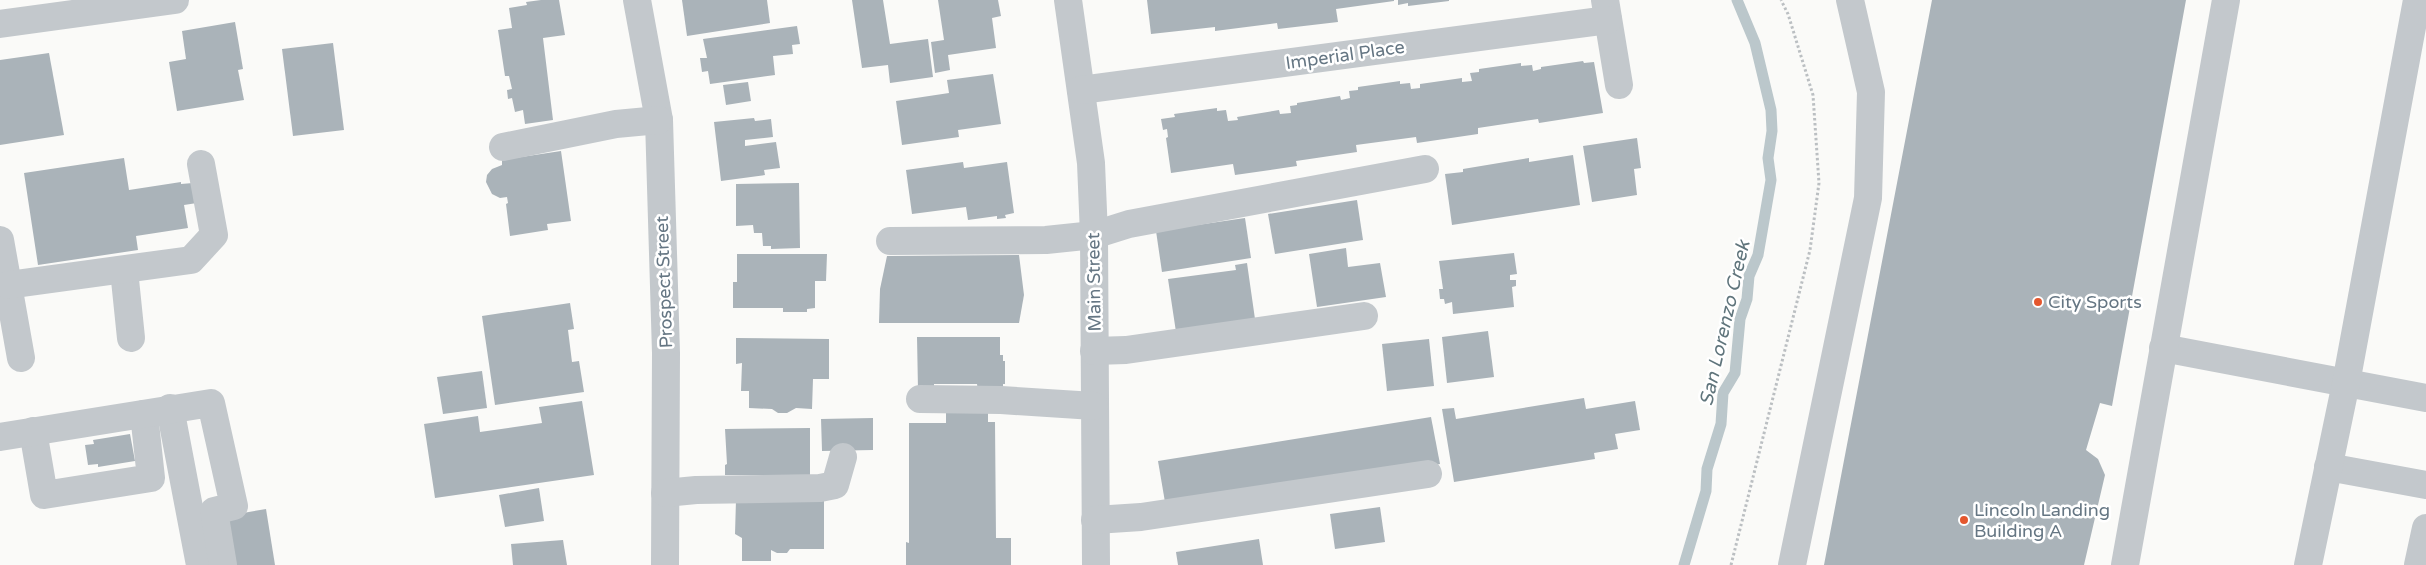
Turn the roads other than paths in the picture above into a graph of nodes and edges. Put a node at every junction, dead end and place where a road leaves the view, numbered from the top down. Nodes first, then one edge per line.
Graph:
1 (175, 0) edge
2 (637, 0) edge
3 (1068, 0) edge
4 (1850, 0) edge
5 (2226, 0) edge
6 (2417, 0) edge
7 (1606, 10) edge
8 (0, 24) edge
9 (1619, 86) dead end
10 (1081, 90) junction
11 (659, 120) junction
12 (503, 146) dead end
13 (202, 164) dead end
14 (1424, 169) dead end
15 (1094, 235) junction
16 (0, 240) edge
17 (890, 241) dead end
18 (124, 270) junction
19 (8, 285) junction
20 (1364, 316) dead end
21 (131, 338) dead end
22 (2164, 348) junction
23 (1094, 351) junction
24 (21, 358) dead end
25 (2346, 383) junction
26 (2426, 398) edge
27 (920, 399) dead end
28 (1094, 406) junction
29 (157, 411) junction
30 (33, 432) junction
31 (0, 437) edge
32 (843, 457) dead end
33 (2328, 467) junction
34 (1428, 474) dead end
35 (2426, 485) edge
36 (666, 493) junction
37 (1095, 520) junction
38 (2426, 528) edge
39 (200, 565) edge
40 (223, 565) edge
41 (665, 565) edge
42 (1096, 565) edge
43 (1792, 565) edge
44 (2125, 565) edge
45 (2308, 565) edge
46 (2418, 565) edge

1 - 8 street
2 - 11 street, Prospect Street
3 - 10 street, Main Street
4 - 43 street
5 - 22 street
6 - 25 street
7 - 9 street
7 - 10 street, Imperial Place
10 - 15 street, Main Street
11 - 12 street
11 - 36 street, Prospect Street
13 - 18 street
14 - 15 street
15 - 17 street
15 - 23 street, Main Street
16 - 19 street
18 - 19 street
18 - 21 street
19 - 24 street
20 - 23 street
22 - 25 street
22 - 44 street
23 - 28 street, Main Street
25 - 26 street
25 - 33 street
27 - 28 street
28 - 37 street, Main Street
29 - 30 street
29 - 30 street
29 - 39 street
29 - 40 street
30 - 31 street
32 - 36 street
33 - 35 street
33 - 45 street
34 - 37 street
36 - 41 street, Prospect Street
37 - 42 street, Main Street
38 - 46 street

